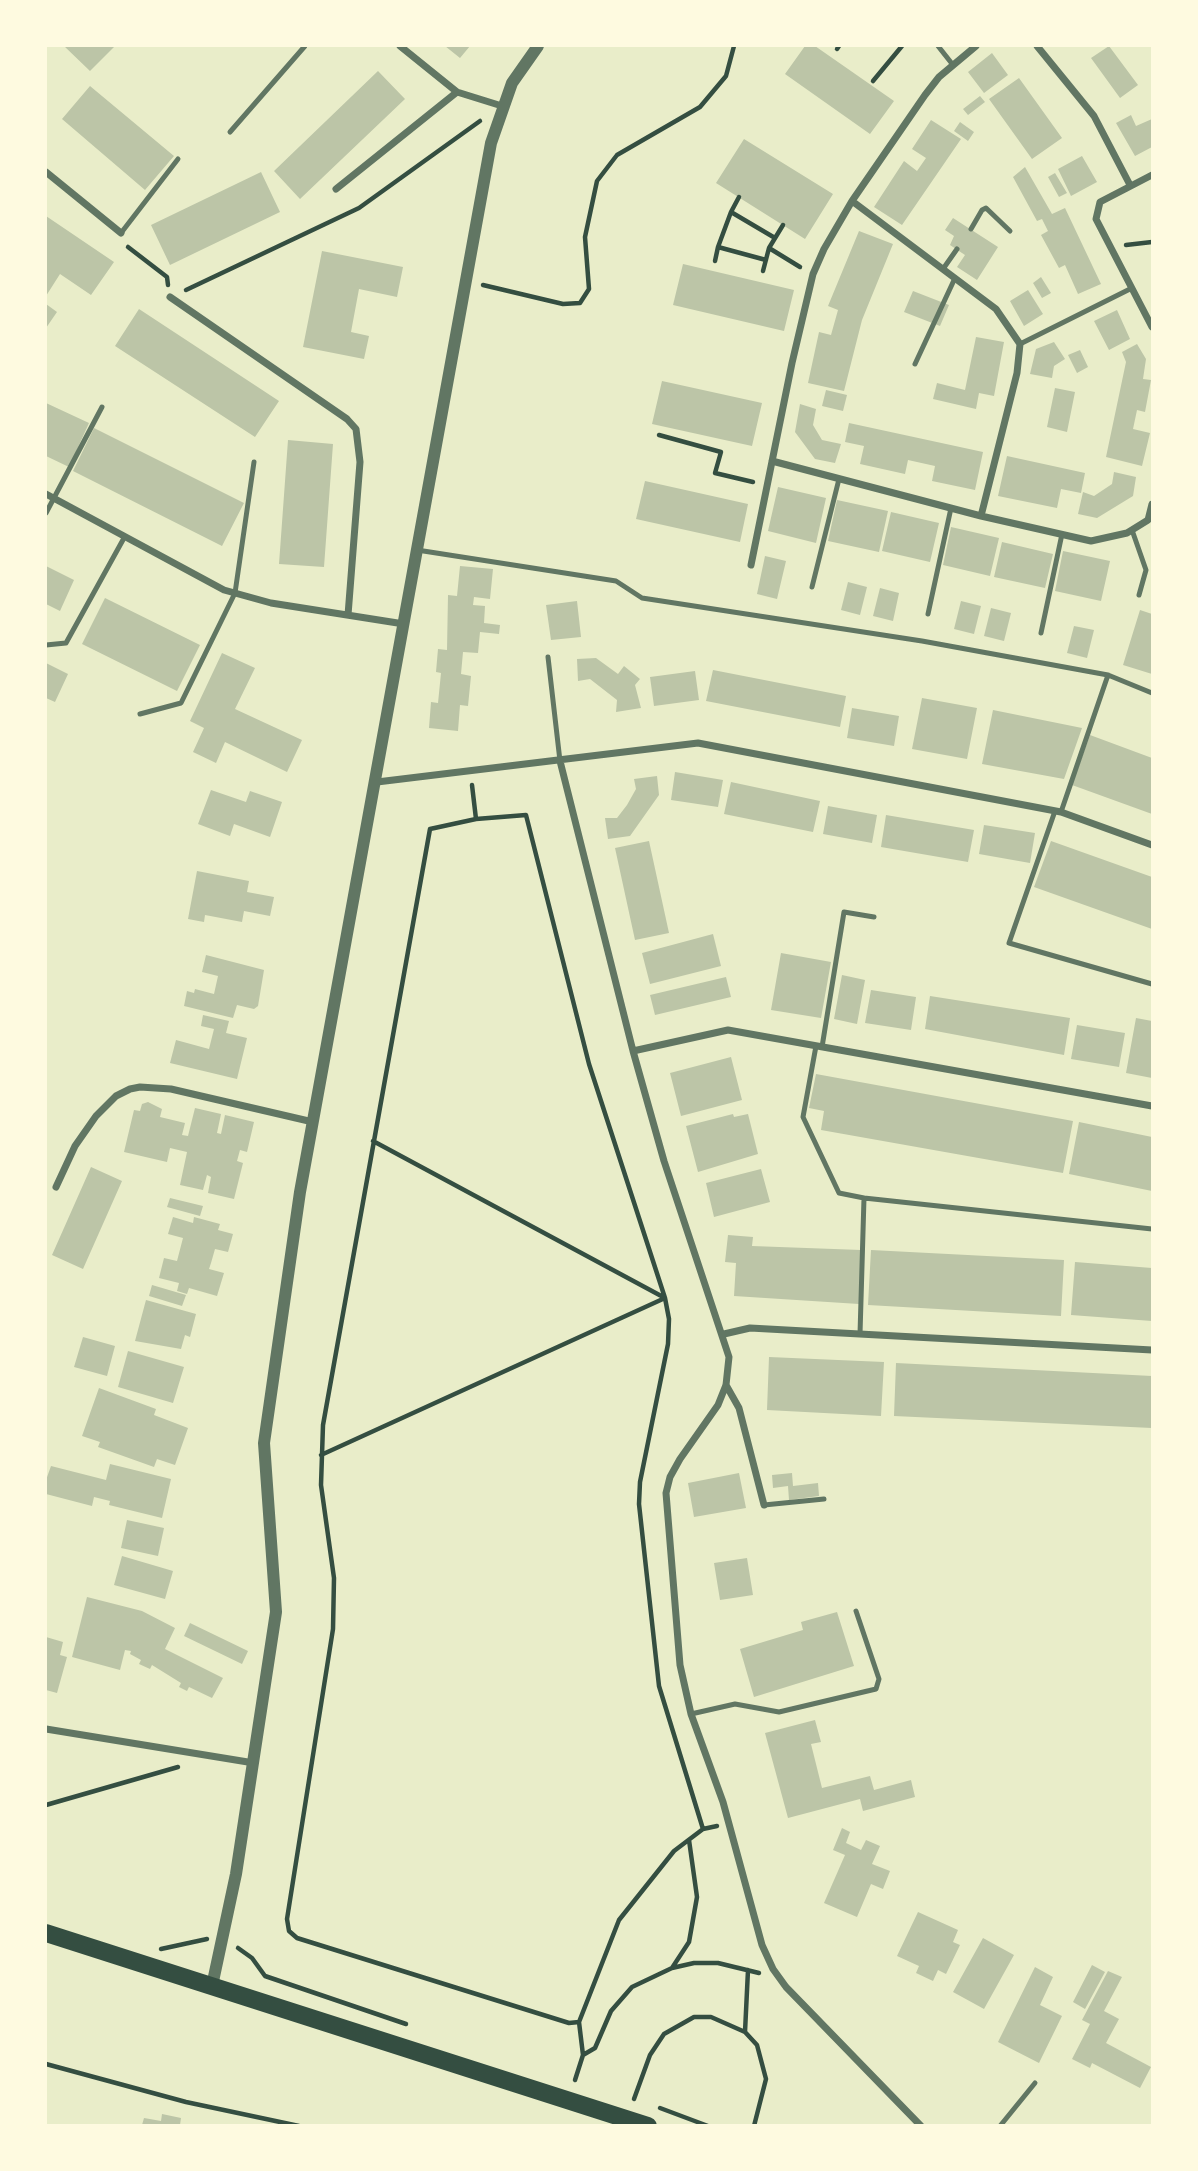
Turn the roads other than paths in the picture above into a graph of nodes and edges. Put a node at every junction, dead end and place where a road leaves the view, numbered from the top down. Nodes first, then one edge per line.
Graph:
1 (304, 46) edge
2 (400, 46) edge
3 (538, 46) edge
4 (938, 46) edge
5 (976, 46) edge
6 (1037, 46) edge
7 (953, 65) junction
8 (457, 93) junction
9 (502, 106) junction
10 (230, 132) dead end
11 (178, 159) dead end
12 (46, 172) edge
13 (1153, 175) edge
14 (1130, 185) junction
15 (336, 189) dead end
16 (852, 201) junction
17 (971, 229) dead end
18 (1010, 231) dead end
19 (121, 233) joint
20 (957, 249) dead end
21 (943, 269) junction
22 (955, 278) junction
23 (1132, 288) junction
24 (170, 297) road end
25 (1153, 327) edge
26 (1020, 344) junction
27 (915, 364) dead end
28 (102, 407) dead end
29 (772, 461) junction
30 (254, 462) dead end
31 (839, 479) junction
32 (49, 496) edge
33 (1153, 504) edge
34 (951, 508) junction
35 (46, 513) edge
36 (981, 516) junction
37 (1150, 521) edge
38 (1132, 530) junction
39 (1062, 534) junction
40 (124, 537) junction
41 (417, 550) junction
42 (751, 565) dead end
43 (812, 587) dead end
44 (235, 593) junction
45 (1139, 595) dead end
46 (928, 614) dead end
47 (348, 615) junction
48 (404, 624) junction
49 (1041, 633) dead end
50 (46, 645) edge
51 (548, 657) dead end
52 (1108, 675) junction
53 (1153, 693) edge
54 (140, 714) dead end
55 (560, 761) junction
56 (377, 782) junction
57 (1058, 812) junction
58 (1153, 845) edge
59 (874, 917) dead end
60 (1153, 984) edge
61 (819, 1046) junction
62 (633, 1051) junction
63 (1153, 1106) edge
64 (313, 1122) junction
65 (56, 1187) dead end
66 (864, 1198) junction
67 (1153, 1229) edge
68 (724, 1334) junction
69 (860, 1334) junction
70 (1153, 1350) edge
71 (726, 1385) junction
72 (824, 1499) dead end
73 (764, 1505) joint
74 (856, 1612) dead end
75 (691, 1714) junction
76 (46, 1728) edge
77 (255, 1763) junction
78 (46, 1933) edge
79 (212, 1986) junction
80 (1035, 2083) dead end
81 (917, 2124) edge
82 (648, 2126) edge
83 (1000, 2126) edge

1 - 10 lane
2 - 8 street
3 - 9 street
4 - 7 lane
5 - 7 street
6 - 14 street
7 - 16 street
8 - 9 street
8 - 15 street
9 - 41 street
11 - 19 lane
12 - 19 street
13 - 14 street
14 - 23 street
16 - 21 street
16 - 29 street
17 - 18 lane
20 - 21 lane
21 - 22 street
22 - 26 street
22 - 27 lane
23 - 25 street
23 - 26 lane
24 - 47 street
26 - 36 street
28 - 32 lane
29 - 31 street
29 - 42 street
30 - 44 lane
31 - 34 street
31 - 43 lane
32 - 35 lane
32 - 40 street
33 - 37 street
34 - 36 street
34 - 46 lane
36 - 39 street
37 - 38 street
38 - 39 street
38 - 45 lane
39 - 49 lane
40 - 44 street
40 - 50 lane
41 - 48 street
41 - 52 lane
44 - 47 street
44 - 54 lane
47 - 48 street
48 - 56 street
51 - 55 lane
52 - 53 lane
52 - 57 lane
55 - 56 street
55 - 57 street
55 - 62 street
56 - 64 street
57 - 58 street
57 - 60 lane
59 - 61 lane
61 - 62 street
61 - 63 street
61 - 66 lane
62 - 68 street
64 - 65 street
64 - 77 street
66 - 67 lane
66 - 69 lane
68 - 69 street
68 - 71 street
69 - 70 street
71 - 73 street
71 - 75 street
72 - 73 lane
74 - 75 lane
75 - 81 street
76 - 77 street
77 - 79 street
78 - 79 main road
79 - 82 main road
80 - 83 lane

